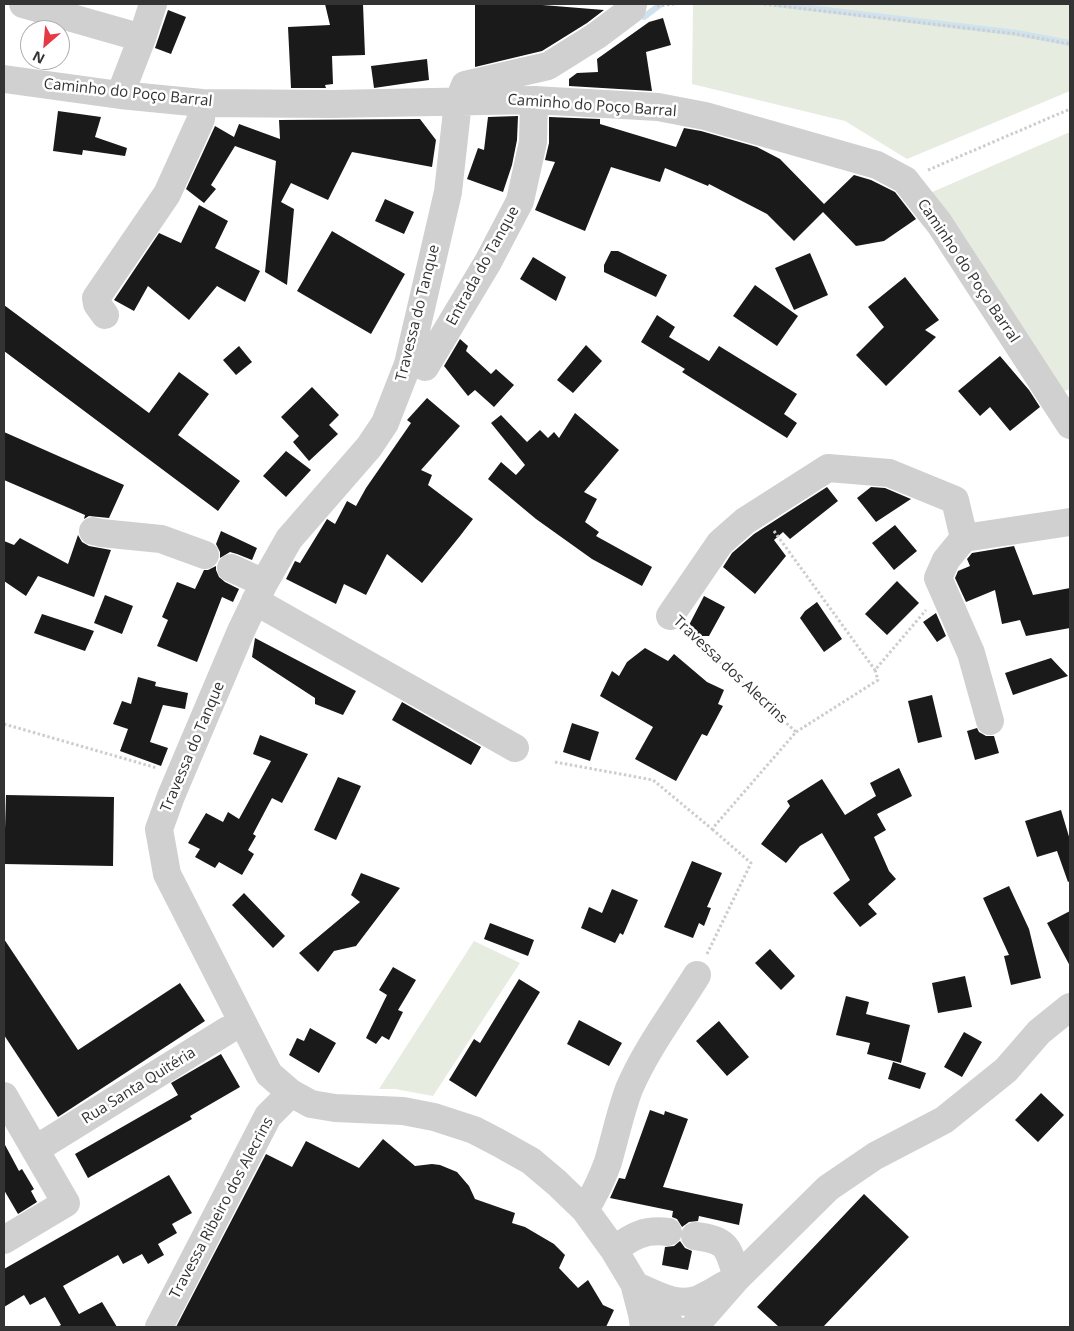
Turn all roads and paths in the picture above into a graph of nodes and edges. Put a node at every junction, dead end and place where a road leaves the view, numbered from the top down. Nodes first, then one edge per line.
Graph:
1 (23, 4) edge
2 (153, 4) edge
3 (633, 4) edge
4 (764, 4) edge
5 (142, 38) junction
6 (1070, 44) edge
7 (4, 79) edge
8 (120, 95) junction
9 (534, 100) junction
10 (458, 102) junction
11 (202, 103) junction
12 (1070, 109) edge
13 (905, 180) junction
14 (105, 315) dead end
15 (426, 366) dead end
16 (1070, 425) edge
17 (760, 511) junction
18 (1070, 522) edge
19 (93, 531) dead end
20 (964, 538) junction
21 (205, 555) dead end
22 (231, 568) dead end
23 (943, 590) junction
24 (259, 592) junction
25 (670, 616) joint
26 (875, 670) junction
27 (990, 721) dead end
28 (4, 724) edge
29 (796, 732) junction
30 (515, 748) dead end
31 (555, 762) dead end
32 (158, 768) dead end
33 (712, 829) junction
34 (697, 975) joint
35 (1070, 1007) edge
36 (242, 1024) junction
37 (291, 1094) junction
38 (4, 1096) edge
39 (36, 1149) junction
40 (585, 1210) junction
41 (668, 1232) dead end
42 (695, 1236) dead end
43 (4, 1240) edge
44 (614, 1250) junction
45 (737, 1278) junction
46 (635, 1285) junction
47 (717, 1299) junction
48 (159, 1327) edge
49 (644, 1327) edge
50 (672, 1327) edge
51 (694, 1327) edge
52 (715, 1327) edge

1 - 5 street
2 - 5 street
3 - 10 street
4 - 6 path
5 - 8 street
7 - 8 street, Caminho do Poço Barral
8 - 11 street, Caminho do Poço Barral
9 - 10 street, Caminho do Poço Barral
9 - 13 street, Caminho do Poço Barral
9 - 15 street, Entrada do Tanque
10 - 11 street, Caminho do Poço Barral
10 - 24 street, Travessa do Tanque
11 - 14 street
12 - 13 path
13 - 16 street, Caminho do Poço Barral
17 - 20 street, Travessa dos Alecrins
17 - 25 street, Travessa dos Alecrins
17 - 26 path
18 - 20 street
19 - 21 street
20 - 23 street
22 - 24 street
23 - 26 path
23 - 27 street
24 - 30 street
24 - 36 street, Travessa do Tanque
25 - 29 path, Travessa dos Alecrins
26 - 29 path
28 - 32 path
29 - 33 path, Travessa dos Alecrins
31 - 33 path
33 - 34 path
34 - 40 street
35 - 45 street
36 - 37 street, Travessa do Tanque
36 - 39 street, Rua Santa Quitéria
37 - 40 street, Travessa do Tanque
37 - 48 street, Travessa Ribeiro dos Alecrins
38 - 39 street
39 - 43 street
40 - 44 street, Travessa do Tanque
41 - 44 street
42 - 45 street
44 - 46 street, Travessa do Tanque
45 - 46 street
45 - 47 street
46 - 49 street
46 - 50 street, Travessa do Tanque
47 - 51 street
47 - 52 street

